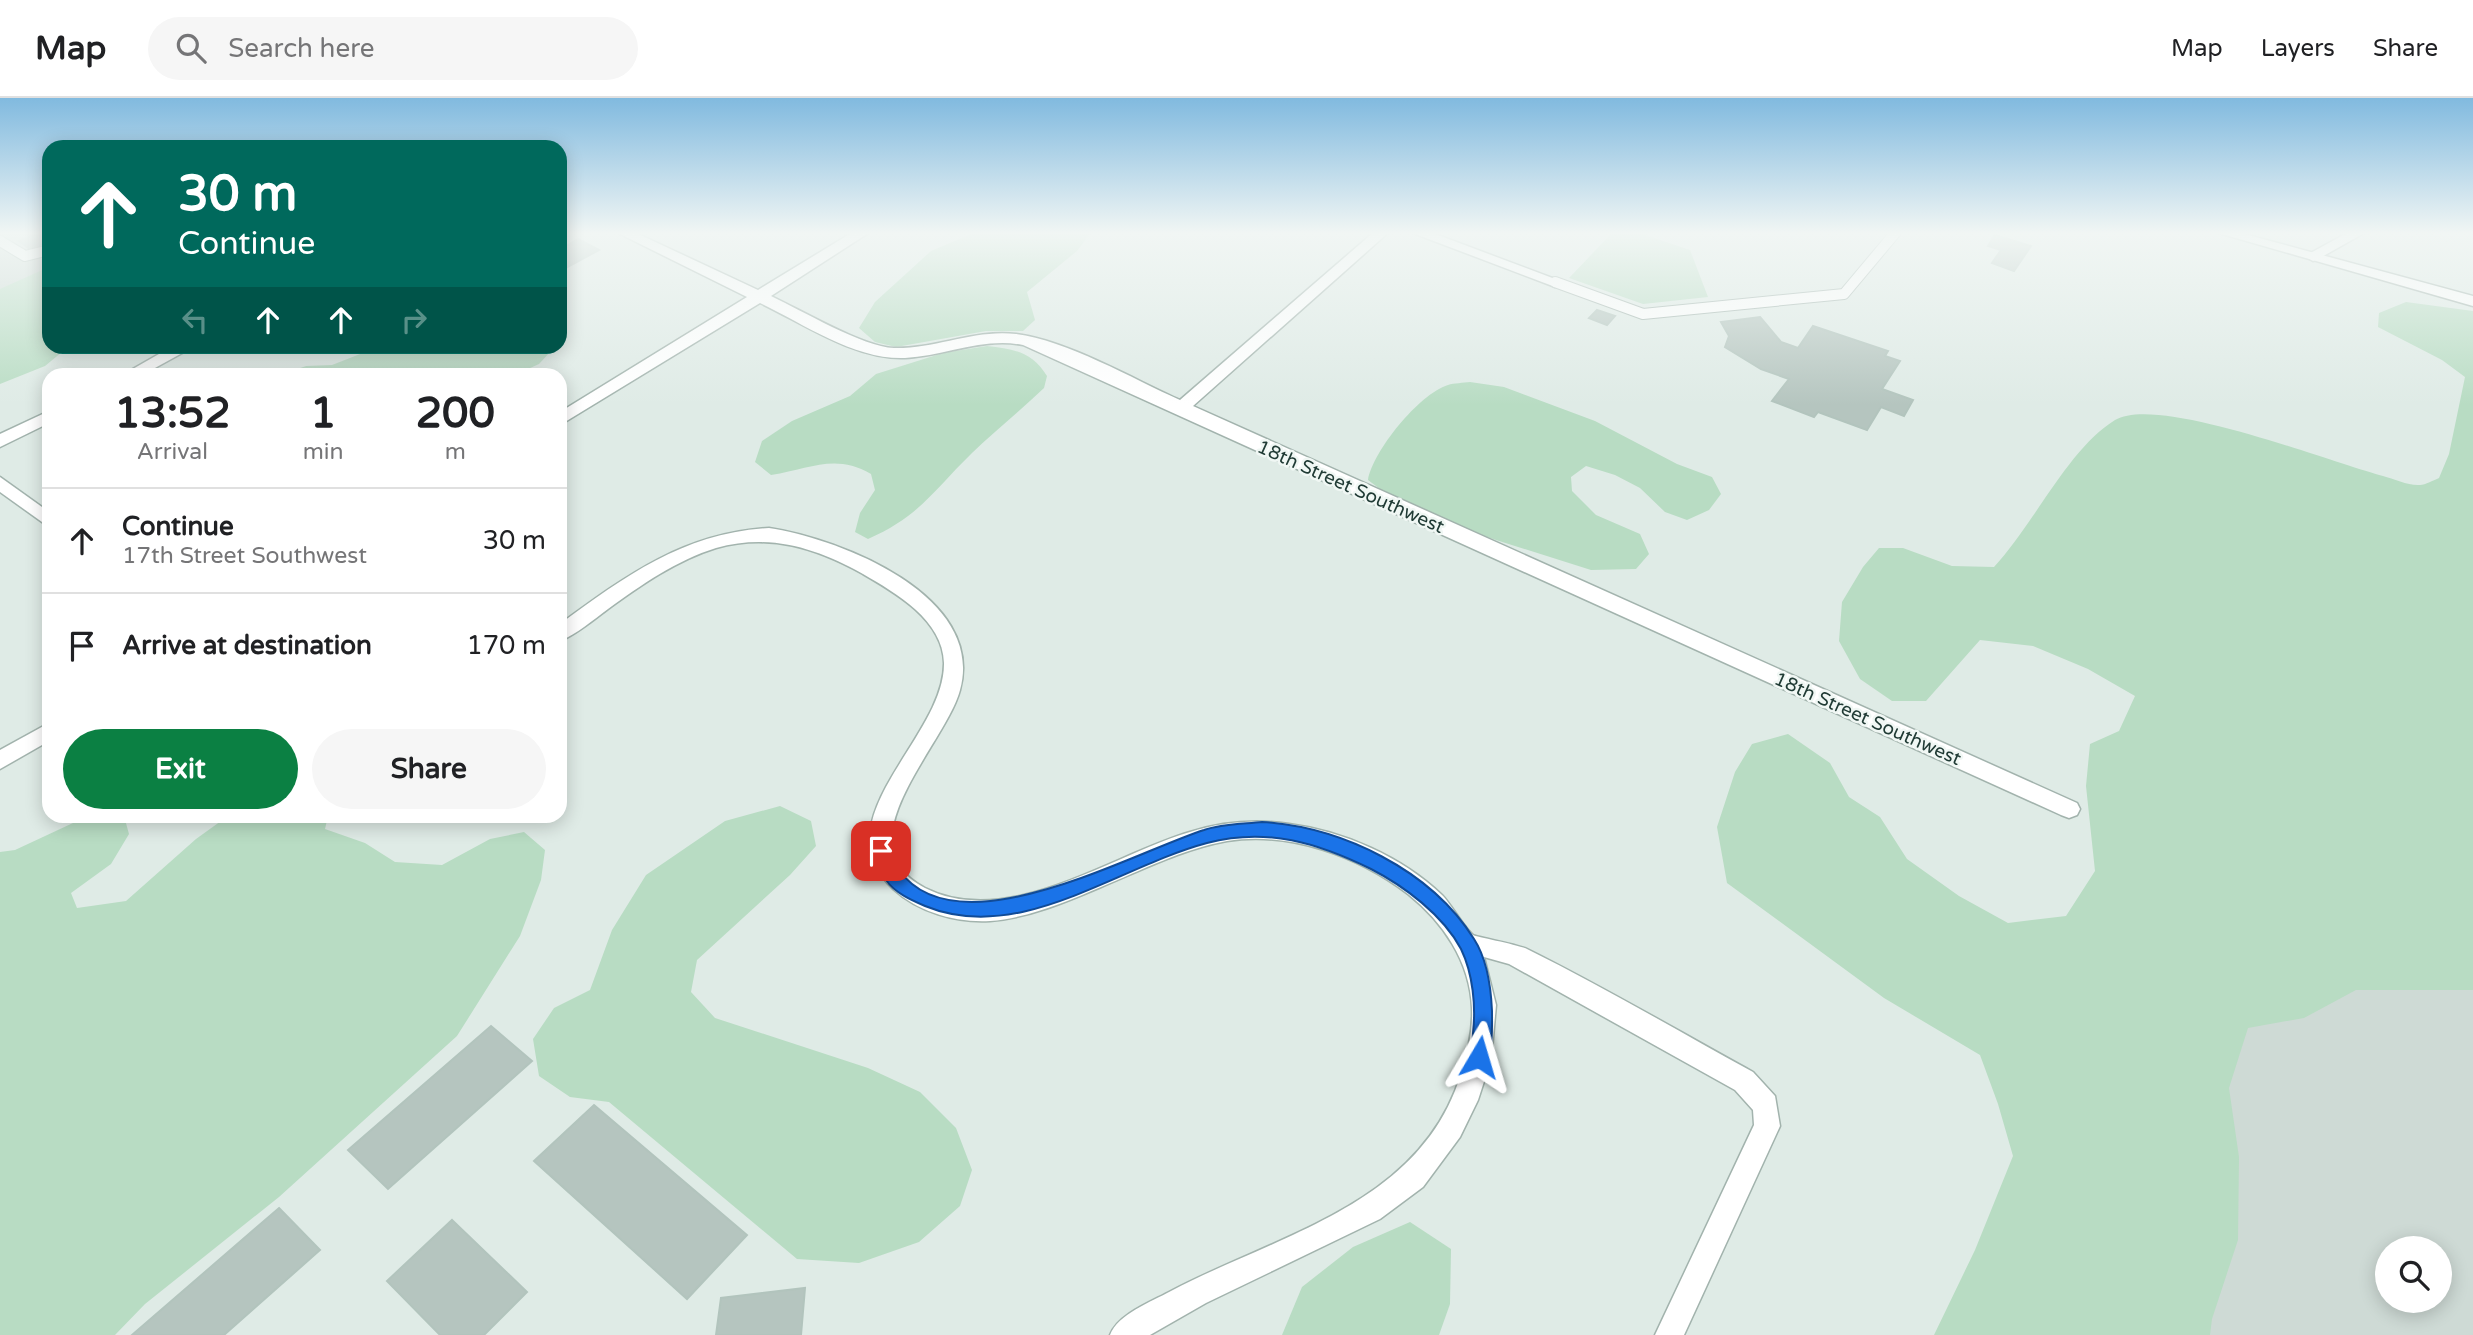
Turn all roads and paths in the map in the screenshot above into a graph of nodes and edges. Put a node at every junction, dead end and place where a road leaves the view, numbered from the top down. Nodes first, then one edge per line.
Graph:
1 (742, 290) edge
2 (772, 290) edge
3 (1316, 290) edge
4 (1576, 290) edge
5 (1848, 290) edge
6 (2433, 290) edge
7 (759, 298) junction
8 (2473, 301) edge
9 (171, 354) edge
10 (144, 368) edge
11 (1180, 409) junction
12 (567, 416) edge
13 (42, 420) edge
14 (0, 441) edge
15 (0, 483) edge
16 (42, 516) edge
17 (567, 629) edge
18 (42, 733) edge
19 (42, 734) edge
20 (0, 755) edge
21 (0, 761) edge
22 (2069, 808) dead end
23 (1468, 945) junction
24 (1124, 1335) edge
25 (1669, 1335) edge

1 - 7 street, 18th Street Southwest
2 - 7 street
3 - 11 street
4 - 5 lane
6 - 8 street
7 - 11 street, 18th Street Southwest
7 - 12 street
9 - 10 street
11 - 22 street, 18th Street Southwest
13 - 14 street
15 - 16 street
17 - 23 street
18 - 20 street
19 - 21 street
23 - 24 street
23 - 25 street

